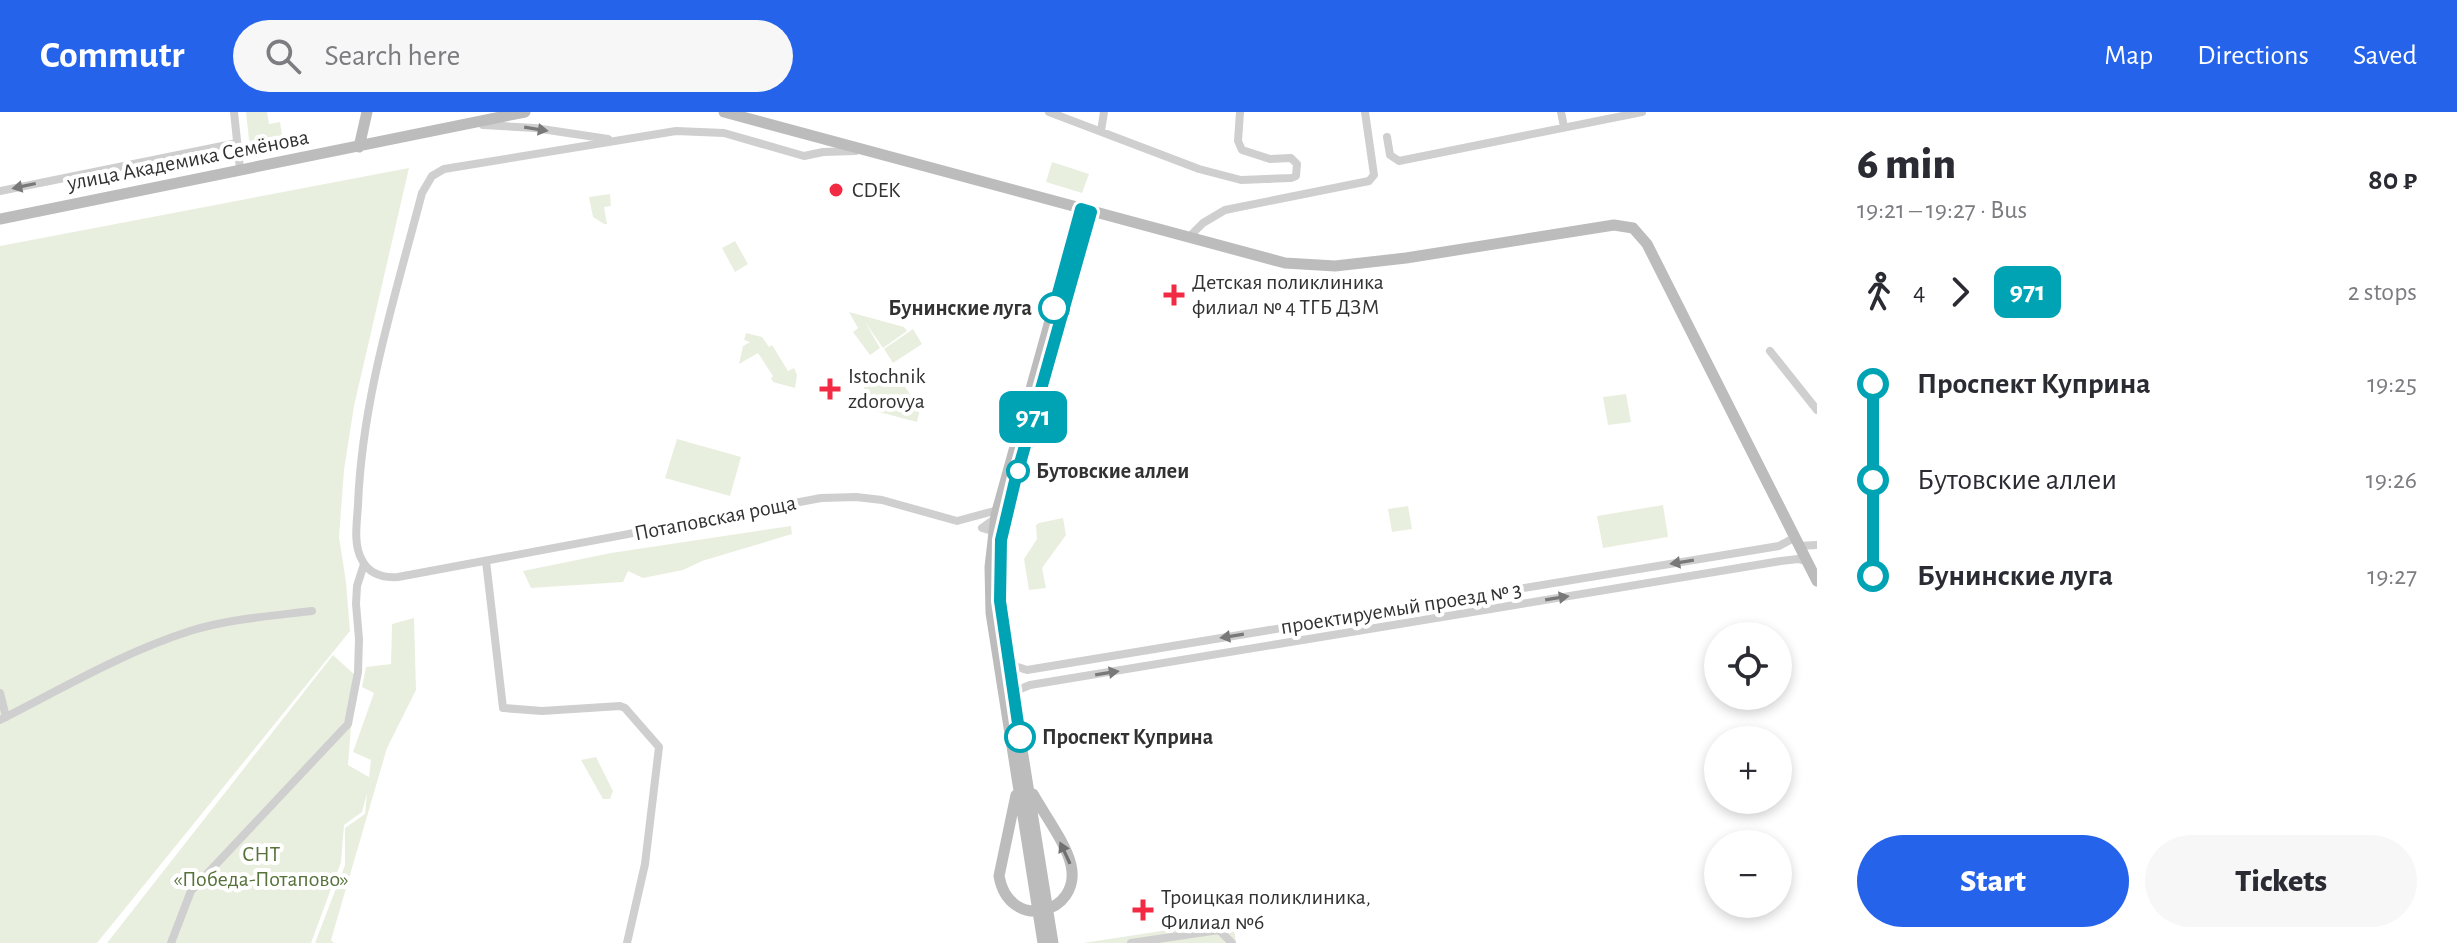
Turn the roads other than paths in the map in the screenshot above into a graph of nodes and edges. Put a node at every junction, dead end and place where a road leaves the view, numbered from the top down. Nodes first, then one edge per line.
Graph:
1 (234, 112) edge
2 (367, 112) edge
3 (525, 112) edge
4 (724, 112) edge
5 (1049, 112) edge
6 (1104, 112) edge
7 (1240, 112) edge
8 (1365, 112) edge
9 (1561, 112) edge
10 (1642, 112) edge
11 (458, 126) junction
12 (1564, 127) junction
13 (1101, 131) junction
14 (563, 134) junction
15 (1387, 137) dead end
16 (618, 140) junction
17 (237, 143) junction
18 (359, 147) junction
19 (564, 149) junction
20 (876, 153) junction
21 (240, 169) junction
22 (0, 191) edge
23 (1086, 211) junction
24 (0, 219) edge
25 (1188, 238) junction
26 (1770, 351) dead end
27 (1817, 410) edge
28 (998, 533) junction
29 (1796, 542) junction
30 (1817, 545) edge
31 (1810, 558) edge
32 (486, 561) junction
33 (364, 564) junction
34 (1817, 581) edge
35 (312, 611) dead end
36 (1008, 664) junction
37 (0, 693) edge
38 (1014, 701) junction
39 (3, 718) edge
40 (1023, 786) junction
41 (1043, 911) junction
42 (171, 943) edge
43 (627, 943) edge
44 (1043, 943) edge
45 (1053, 943) edge
46 (1131, 943) edge
47 (1232, 943) edge

1 - 17 street
2 - 18 main road
3 - 11 main road, улица Академика Семёнова
4 - 20 main road
5 - 13 street
6 - 13 street
7 - 13 street
8 - 25 street
9 - 12 street
10 - 12 street
11 -> 14 street
11 - 18 main road, улица Академика Семёнова
12 - 15 street
14 - 16 street
14 - 19 street
16 - 19 street
16 - 20 street
17 - 21 street
17 -> 22 street
18 - 21 main road, улица Академика Семёнова
19 - 33 street
20 - 23 main road
21 - 24 main road, улица Академика Семёнова
23 - 25 main road
23 - 28 main road
25 - 29 main road
26 - 27 street
28 - 32 street, Потаповская роща
28 - 36 main road
28 - 40 main road
29 - 30 street, проектируемый проезд № 3
29 - 31 main road
29 -> 36 street, проектируемый проезд № 3
31 - 34 main road
38 -> 31 street, проектируемый проезд № 3
32 - 33 street, Потаповская роща
32 - 43 street
33 - 42 street
35 - 39 street
36 - 38 main road
37 - 39 street
38 - 40 main road
40 - 41 main road
41 -> 40 main road
40 - 41 main road
41 - 44 main road
41 - 45 main road
46 - 47 street

